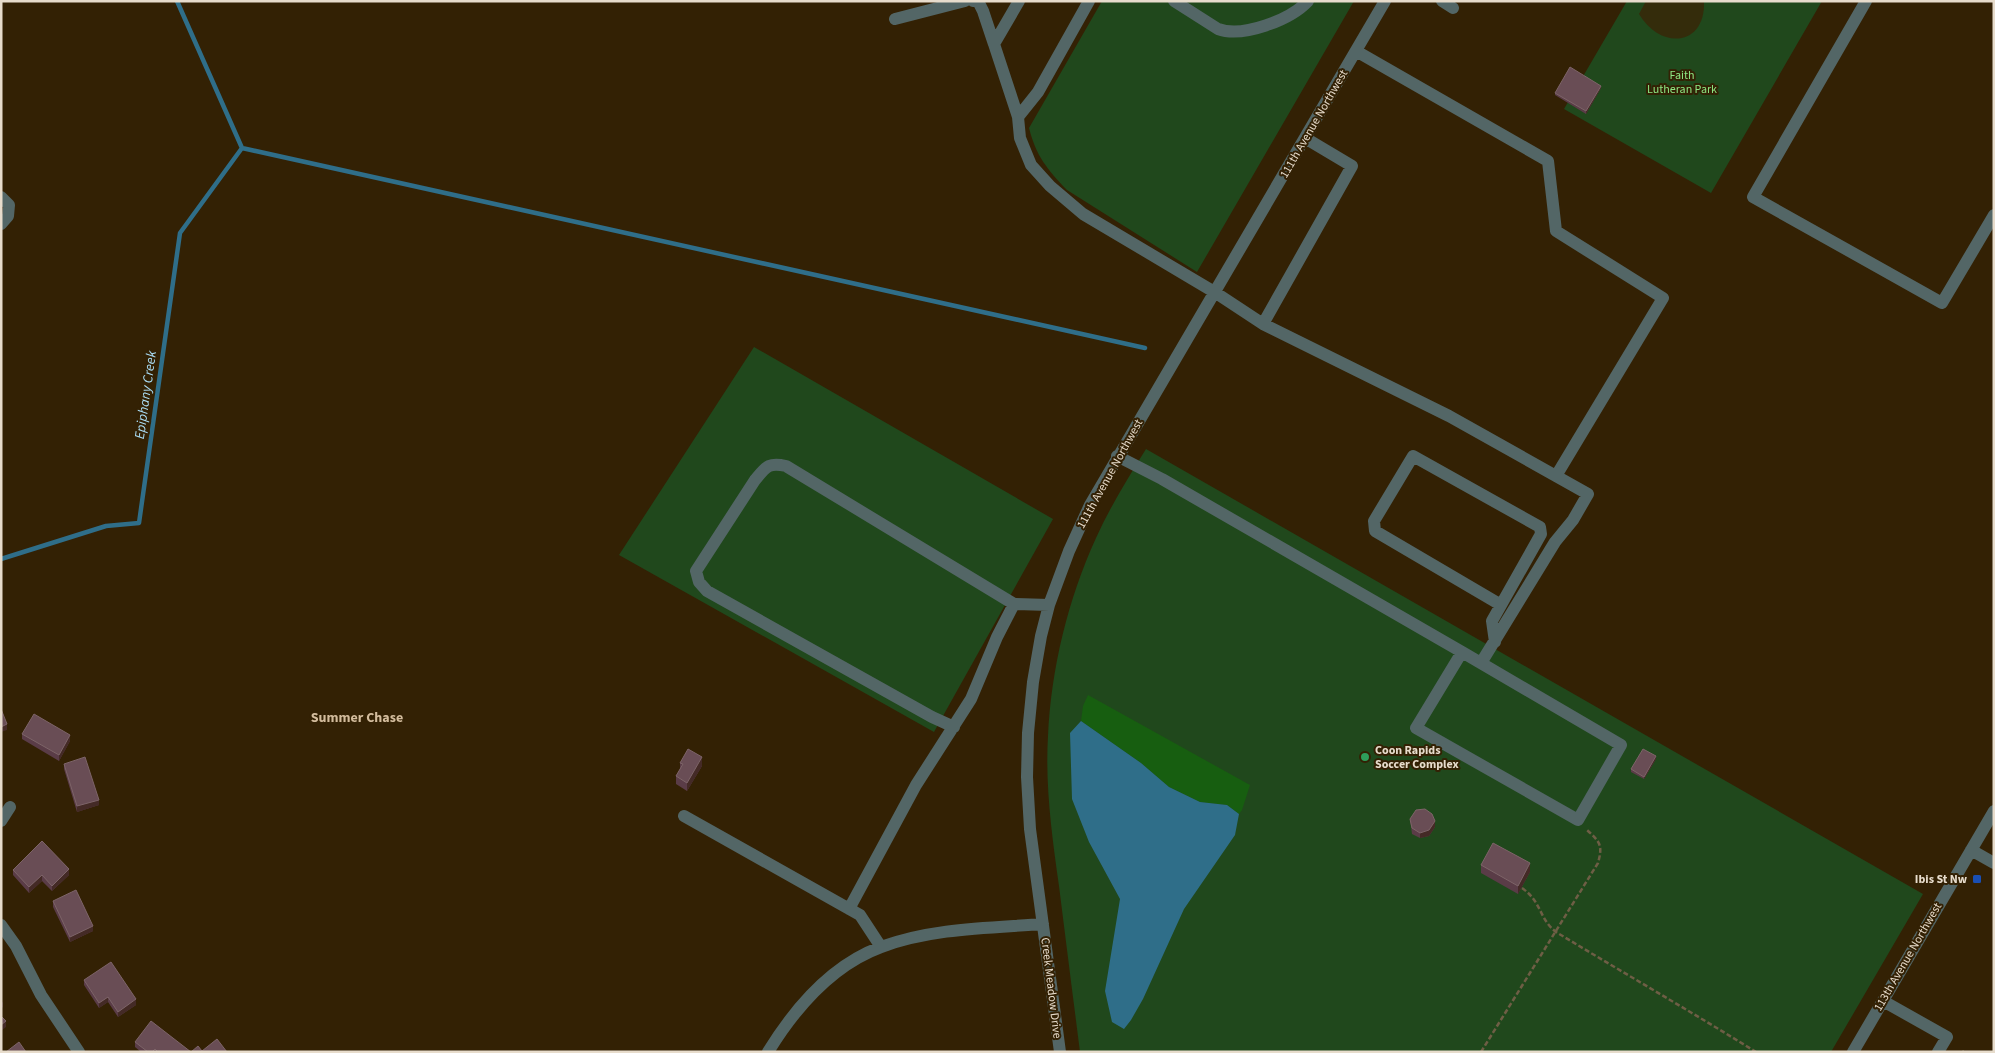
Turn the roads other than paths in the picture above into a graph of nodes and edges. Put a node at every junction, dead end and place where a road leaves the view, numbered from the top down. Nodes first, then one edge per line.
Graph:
1 (965, 1) edge
2 (973, 1) edge
3 (1019, 1) edge
4 (1089, 1) edge
5 (1174, 1) edge
6 (1308, 1) edge
7 (1385, 1) edge
8 (1866, 1) edge
9 (895, 19) dead end
10 (994, 44) junction
11 (1356, 51) junction
12 (1018, 117) junction
13 (1305, 138) junction
14 (5, 201) edge
15 (1994, 215) edge
16 (1, 224) edge
17 (1216, 293) junction
18 (1263, 324) junction
19 (1117, 456) junction
20 (1556, 476) junction
21 (1014, 604) junction
22 (1050, 605) junction
23 (1501, 605) junction
24 (1495, 642) junction
25 (1462, 652) junction
26 (1481, 663) junction
27 (954, 727) junction
28 (10, 807) dead end
29 (1994, 811) edge
30 (684, 816) dead end
31 (1, 821) edge
32 (1971, 850) junction
33 (1994, 863) edge
34 (849, 909) junction
35 (1043, 924) junction
36 (1, 925) edge
37 (881, 947) junction
38 (1883, 1002) junction
39 (79, 1052) edge
40 (768, 1052) edge
41 (1060, 1052) edge
42 (1853, 1052) edge
43 (1938, 1052) edge

1 - 9 street
2 - 10 street
3 - 10 street
4 - 12 street
5 - 6 street
7 - 11 street, 111th Avenue Northwest
8 - 15 street
10 - 12 street
11 - 13 street, 111th Avenue Northwest
11 - 20 street
12 - 17 street
13 - 17 street, 111th Avenue Northwest
13 - 18 street
14 - 16 street
17 - 18 street
17 - 19 street, 111th Avenue Northwest
18 - 20 street
19 - 22 street, 111th Avenue Northwest
19 - 25 street
20 - 24 street
21 - 22 street
21 - 27 street
21 - 27 street
22 - 35 street, 111th Avenue Northwest
23 - 23 street
23 - 24 street
24 - 26 street
25 - 26 street
25 - 26 street
27 - 34 street
28 - 31 street
29 - 32 street, 113th Avenue Northwest
30 - 34 street
32 - 33 street
32 - 38 street, 113th Avenue Northwest
34 - 37 street
35 - 37 street
35 - 41 street, Creek Meadow Drive
36 - 39 street
37 - 40 street
38 - 42 street, 113th Avenue Northwest
38 - 43 street

